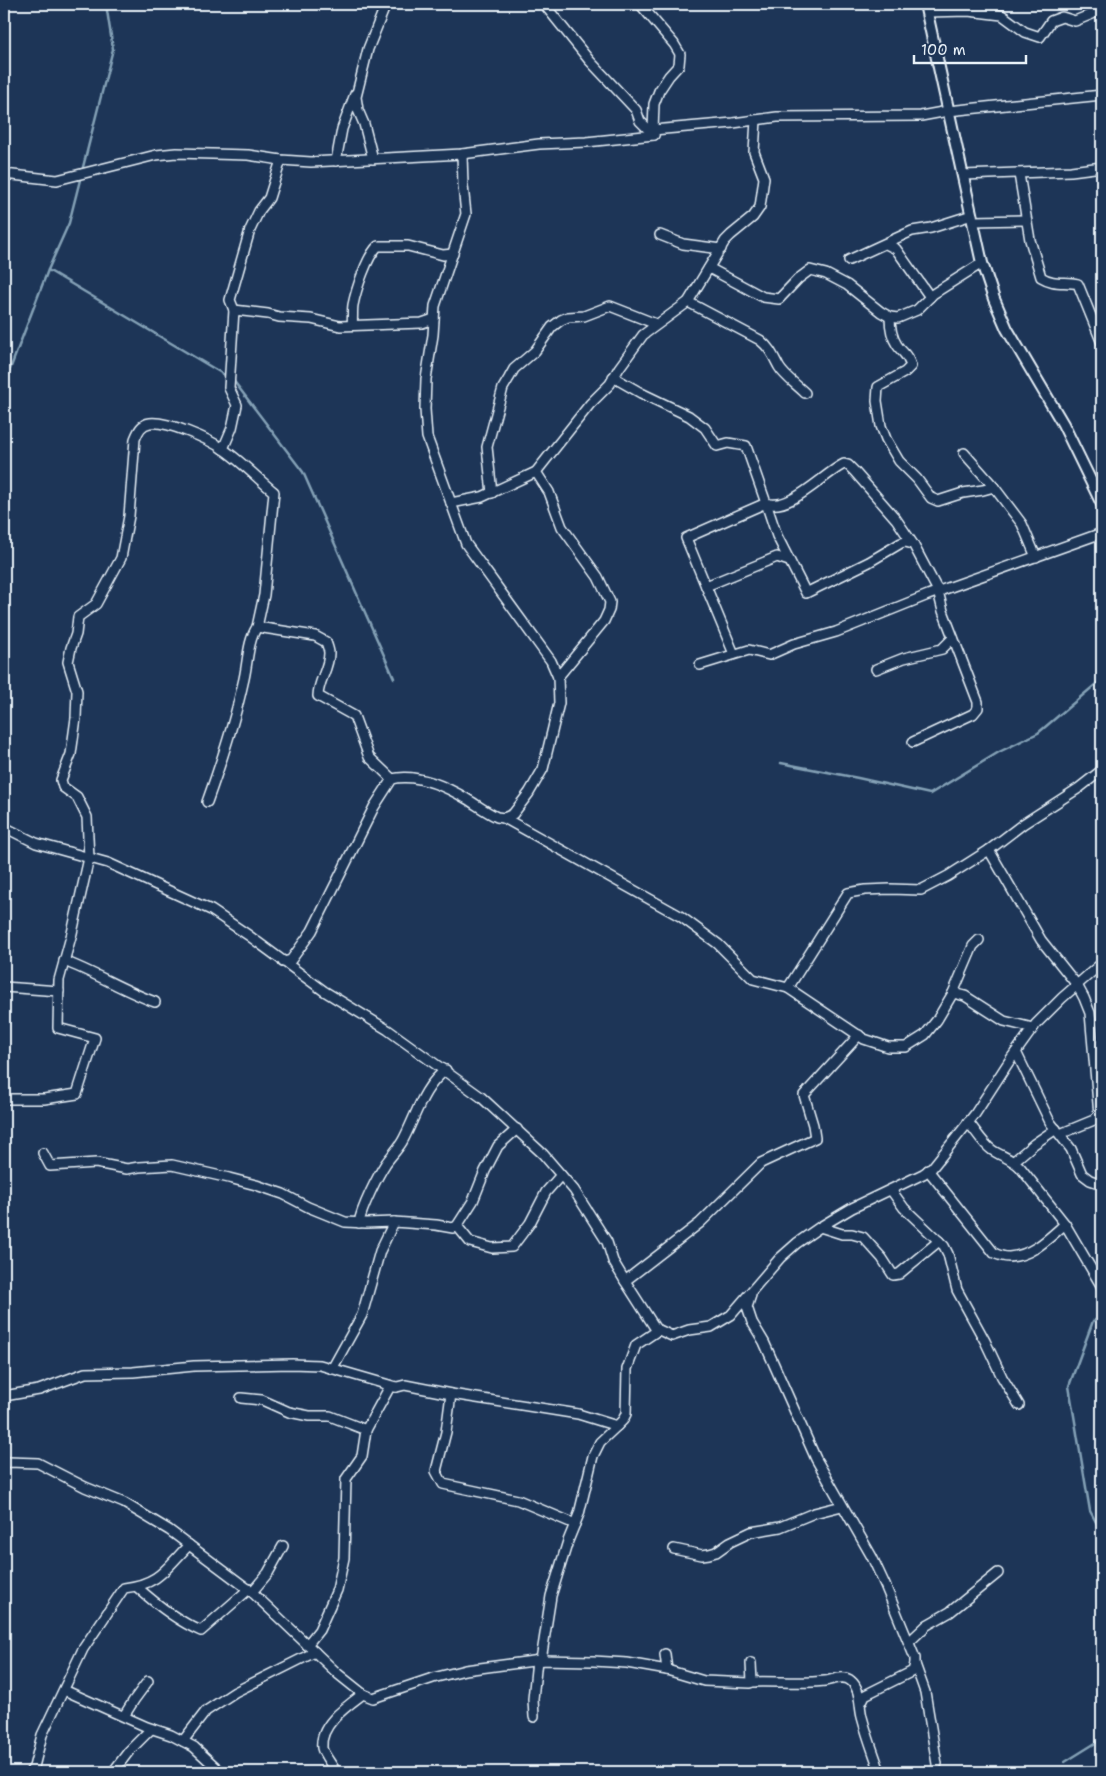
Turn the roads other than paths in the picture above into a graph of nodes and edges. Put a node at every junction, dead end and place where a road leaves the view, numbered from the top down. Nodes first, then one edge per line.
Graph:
1 (386, 4) edge
2 (544, 4) edge
3 (640, 4) edge
4 (926, 8) edge
5 (1102, 10) edge
6 (357, 90) junction
7 (1102, 95) edge
8 (948, 111) junction
9 (756, 120) junction
10 (654, 133) junction
11 (462, 154) junction
12 (373, 159) junction
13 (281, 160) junction
14 (336, 161) junction
15 (1102, 168) edge
16 (4, 174) edge
17 (1019, 174) junction
18 (963, 175) junction
19 (973, 218) junction
20 (1026, 220) junction
21 (660, 235) dead end
22 (886, 244) junction
23 (721, 249) junction
24 (453, 254) junction
25 (848, 260) dead end
26 (982, 263) junction
27 (709, 268) junction
28 (930, 297) junction
29 (688, 302) junction
30 (234, 310) junction
31 (890, 317) junction
32 (434, 319) junction
33 (656, 324) junction
34 (352, 325) junction
35 (1102, 343) edge
36 (613, 377) junction
37 (805, 393) dead end
38 (223, 448) junction
39 (964, 453) dead end
40 (536, 472) junction
41 (994, 487) junction
42 (492, 493) junction
43 (451, 502) junction
44 (766, 503) junction
45 (1102, 504) edge
46 (1102, 533) edge
47 (914, 544) junction
48 (1036, 557) junction
49 (789, 561) junction
50 (706, 586) junction
51 (938, 591) junction
52 (257, 627) junction
53 (953, 638) junction
54 (734, 654) junction
55 (700, 665) dead end
56 (876, 669) dead end
57 (558, 677) junction
58 (913, 742) dead end
59 (1102, 770) edge
60 (392, 779) junction
61 (206, 802) dead end
62 (504, 818) junction
63 (4, 827) edge
64 (989, 850) junction
65 (89, 858) junction
66 (979, 940) dead end
67 (287, 961) junction
68 (64, 962) junction
69 (1102, 963) edge
70 (1077, 985) junction
71 (4, 987) edge
72 (788, 988) junction
73 (59, 992) junction
74 (953, 993) junction
75 (155, 1002) dead end
76 (1033, 1028) junction
77 (859, 1035) junction
78 (1016, 1052) junction
79 (446, 1070) junction
80 (4, 1099) edge
81 (1101, 1113) edge
82 (968, 1122) junction
83 (516, 1129) junction
84 (1058, 1132) junction
85 (43, 1153) dead end
86 (1014, 1161) junction
87 (928, 1170) junction
88 (561, 1175) junction
89 (1102, 1184) edge
90 (891, 1190) junction
91 (394, 1222) junction
92 (359, 1223) junction
93 (1065, 1224) junction
94 (457, 1226) junction
95 (820, 1227) junction
96 (939, 1241) junction
97 (625, 1281) junction
98 (1102, 1287) edge
99 (752, 1290) junction
100 (657, 1331) junction
101 (332, 1369) junction
102 (397, 1387) junction
103 (451, 1394) junction
104 (4, 1396) edge
105 (241, 1398) dead end
106 (1019, 1405) dead end
107 (617, 1426) junction
108 (366, 1430) junction
109 (4, 1464) edge
110 (842, 1506) junction
111 (575, 1524) junction
112 (189, 1545) junction
113 (284, 1546) dead end
114 (674, 1549) dead end
115 (998, 1574) dead end
116 (137, 1586) junction
117 (250, 1590) junction
118 (909, 1642) junction
119 (307, 1645) junction
120 (315, 1652) junction
121 (666, 1654) dead end
122 (539, 1660) junction
123 (751, 1663) dead end
124 (915, 1664) junction
125 (667, 1670) junction
126 (148, 1681) dead end
127 (752, 1682) junction
128 (64, 1690) junction
129 (363, 1694) junction
130 (860, 1703) junction
131 (124, 1716) junction
132 (534, 1717) dead end
133 (151, 1729) junction
134 (183, 1741) junction
135 (937, 1764) dead end
136 (30, 1772) edge
137 (113, 1772) edge
138 (221, 1772) edge
139 (336, 1772) edge
140 (880, 1772) edge

1 - 6 street
2 - 10 street
3 - 10 street
4 - 5 street
4 - 8 street
6 - 12 street
6 - 14 street
7 - 8 street
8 - 9 street
8 - 18 street
9 - 10 street
9 - 23 street
10 - 11 street
11 - 12 street
11 - 24 street
12 - 14 street
13 - 14 street
13 - 16 street
13 - 30 street
15 - 17 street
17 - 18 street
17 - 20 street
18 - 19 street
19 - 20 street
19 - 22 street
19 - 26 street
20 - 35 street
21 - 23 street
22 - 25 street
22 - 28 street
23 - 27 street
24 - 32 street
24 - 34 street
26 - 28 street
26 - 45 street
27 - 29 street
27 - 31 street
28 - 31 street
29 - 33 street
29 - 37 street
30 - 34 street
30 - 38 street
31 - 41 street
32 - 34 street
32 - 43 street
33 - 36 street
33 - 42 street
36 - 40 street
36 - 44 street
38 - 52 street
38 - 65 street
39 - 41 street
40 - 42 street
40 - 57 street
41 - 48 street
42 - 43 street
43 - 57 street
44 - 47 street
44 - 49 street
44 - 50 street
46 - 48 street
47 - 49 street
47 - 51 street
48 - 51 street
49 - 50 street
50 - 54 street
51 - 53 street
51 - 54 street
52 - 60 street
52 - 61 street
53 - 56 street
53 - 58 street
54 - 55 street
57 - 62 street
59 - 64 street
60 - 62 street
60 - 67 street
62 - 72 street
63 - 65 street
64 - 70 street
64 - 72 street
65 - 67 street
65 - 68 street
66 - 74 street
67 - 79 street
68 - 73 street
68 - 75 street
69 - 70 street
70 - 76 street
70 - 81 street
71 - 73 street
72 - 77 street
73 - 80 street
74 - 76 street
74 - 77 street
76 - 78 street
77 - 97 street
78 - 82 street
78 - 84 street
79 - 83 street
79 - 92 street
81 - 84 street
82 - 86 street
82 - 87 street
83 - 88 street
83 - 94 street
84 - 86 street
84 - 89 street
85 - 92 street
86 - 93 street
87 - 90 street
87 - 93 street
88 - 94 street
88 - 97 street
90 - 95 street
90 - 96 street
91 - 92 street
91 - 94 street
91 - 101 street
93 - 98 street
95 - 96 street
95 - 99 street
96 - 106 street
97 - 100 street
99 - 100 street
99 - 110 street
100 - 107 street
101 - 102 street
101 - 104 street
102 - 103 street
102 - 108 street
103 - 107 street
103 - 111 street
105 - 108 street
107 - 111 street
108 - 119 street
109 - 112 street
110 - 114 street
110 - 118 street
111 - 122 street
112 - 116 street
112 - 117 street
113 - 117 street
115 - 118 street
116 - 117 street
116 - 128 street
117 - 119 street
118 - 124 street
119 - 120 street
120 - 129 street
120 - 134 street
121 - 125 street
122 - 125 street
122 - 129 street
122 - 132 street
123 - 127 street
124 - 130 street
124 - 135 street
125 - 127 street
126 - 131 street
127 - 130 street
128 - 131 street
128 - 136 street
129 - 139 street
130 - 140 street
131 - 133 street
133 - 134 street
133 - 137 street
134 - 138 street

